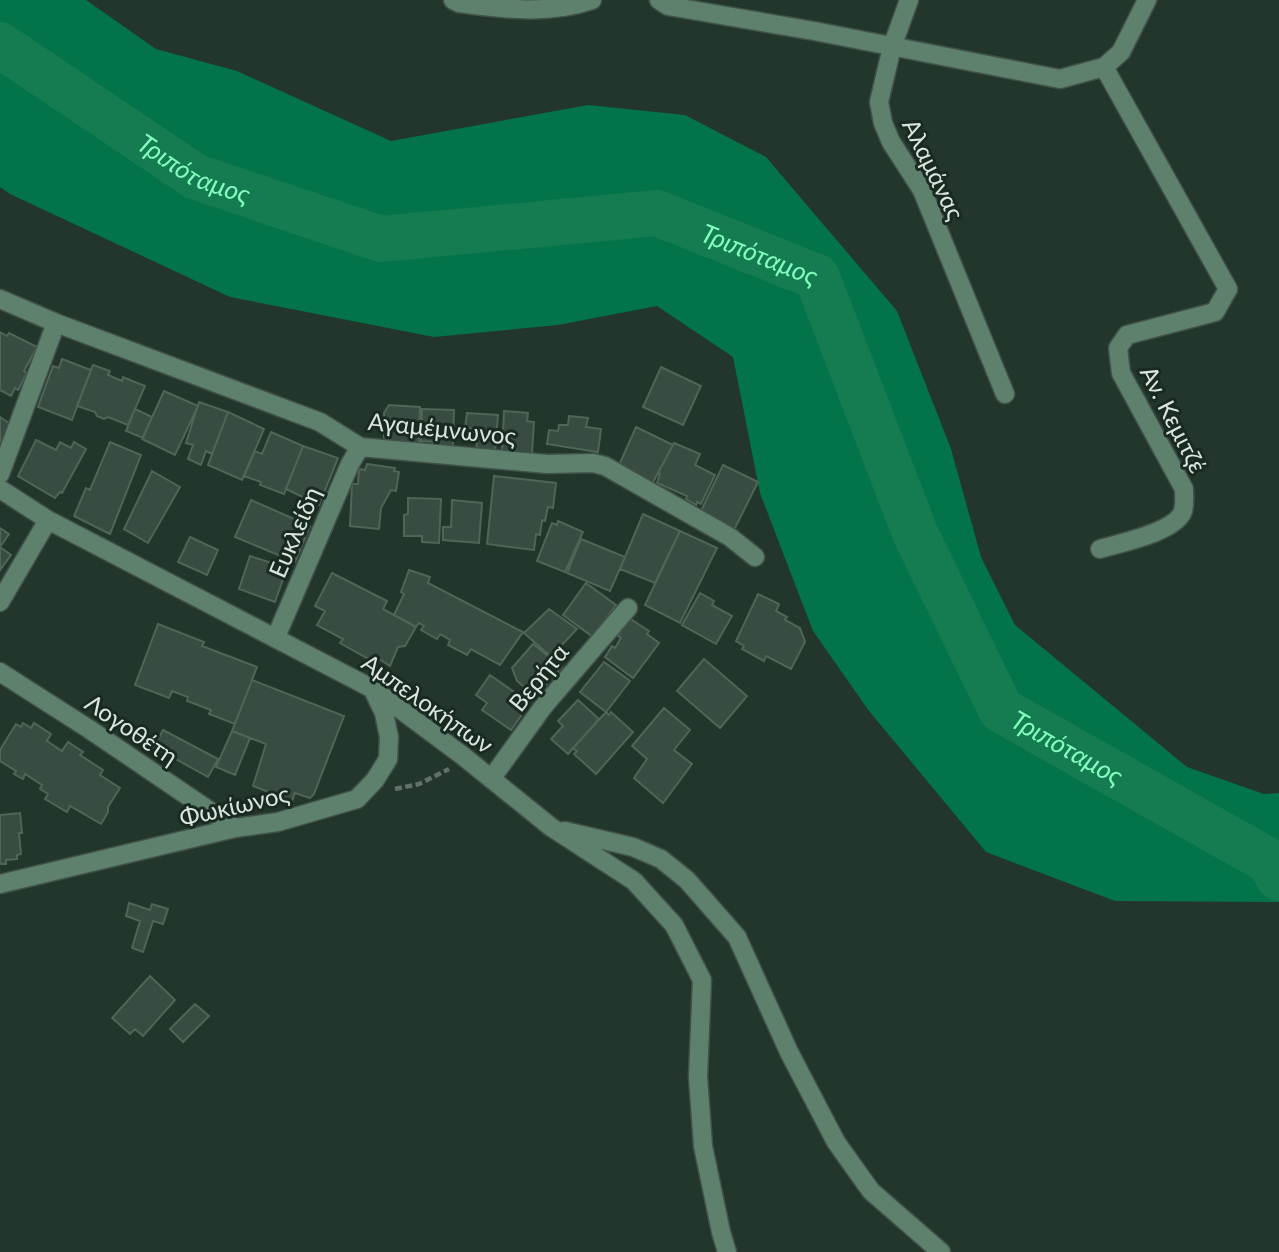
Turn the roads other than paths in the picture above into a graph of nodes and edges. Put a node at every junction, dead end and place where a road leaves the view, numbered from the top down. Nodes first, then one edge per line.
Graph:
1 (453, 0) edge
2 (592, 0) edge
3 (659, 0) edge
4 (909, 0) edge
5 (1147, 0) edge
6 (892, 47) junction
7 (1104, 68) junction
8 (0, 299) edge
9 (56, 324) junction
10 (1005, 394) dead end
11 (360, 447) junction
12 (0, 474) edge
13 (0, 489) edge
14 (48, 520) junction
15 (1100, 549) dead end
16 (755, 557) dead end
17 (0, 602) edge
18 (628, 608) dead end
19 (276, 637) junction
20 (0, 672) edge
21 (373, 689) junction
22 (491, 779) junction
23 (551, 827) junction
24 (235, 828) junction
25 (0, 884) edge
26 (727, 1252) edge
27 (940, 1252) edge

1 - 2 street
3 - 6 street
4 - 6 street, Αλαμάνας
5 - 7 street
6 - 7 street
6 - 10 street, Αλαμάνας
7 - 15 street, Αν. Κεμιτζέ
8 - 9 street, Αγαμέμνωνος
9 - 11 street, Αγαμέμνωνος
9 - 12 street
11 - 16 street, Αγαμέμνωνος
11 - 19 street, Ευκλείδη
13 - 14 street, Αμπελοκήπων
14 - 17 street
14 - 19 street, Αμπελοκήπων
18 - 22 street, Βερήτα
19 - 21 street, Αμπελοκήπων
20 - 24 street, Λογοθέτη
21 - 22 street, Αμπελοκήπων
21 - 24 street, Φωκίωνος
22 - 23 street, Αμπελοκήπων
23 - 26 street, Αμπελοκήπων
23 - 27 street
24 - 25 street, Φωκίωνος

